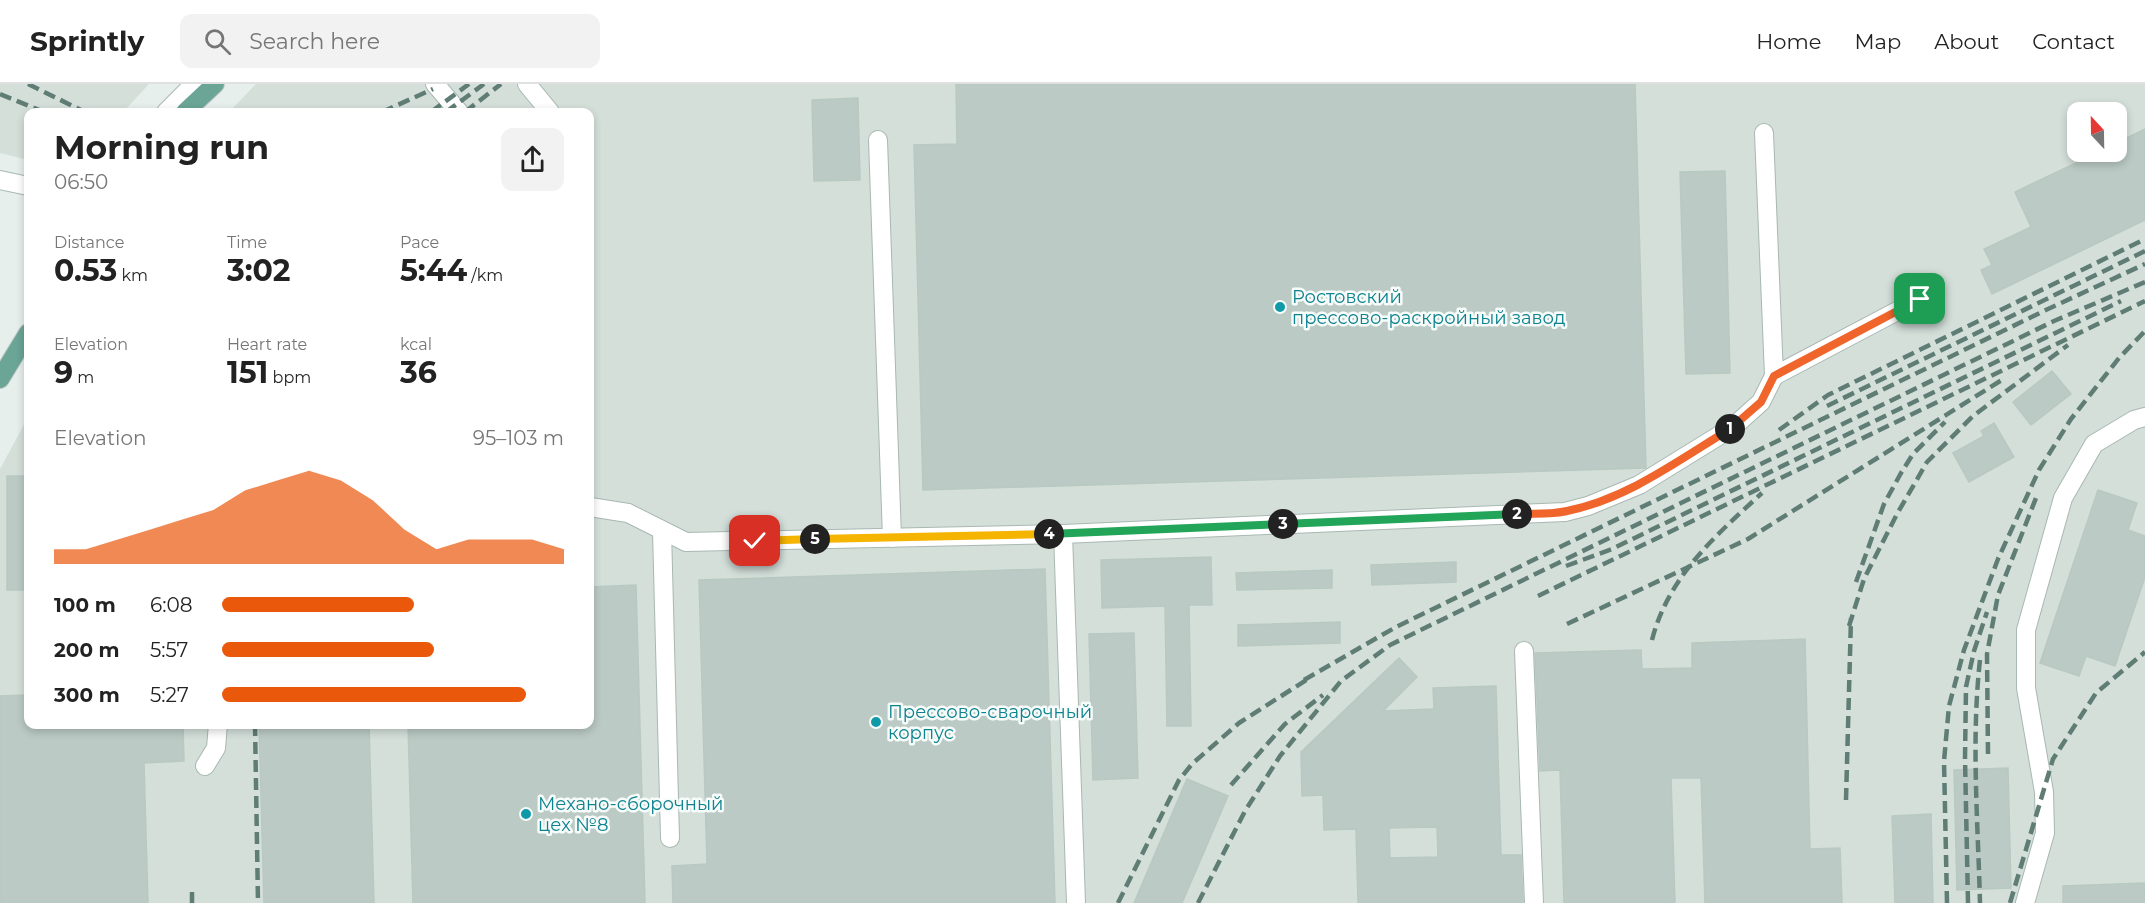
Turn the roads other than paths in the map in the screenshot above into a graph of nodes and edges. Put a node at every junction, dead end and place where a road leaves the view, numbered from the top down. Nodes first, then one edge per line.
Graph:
1 (194, 84) edge
2 (214, 84) edge
3 (435, 84) edge
4 (527, 84) edge
5 (170, 108) edge
6 (188, 108) edge
7 (456, 108) edge
8 (547, 108) edge
9 (1764, 134) dead end
10 (878, 141) dead end
11 (0, 180) edge
12 (24, 185) edge
13 (1920, 299) dead end
14 (24, 340) edge
15 (1774, 376) junction
16 (0, 379) edge
17 (2145, 417) edge
18 (594, 508) edge
19 (662, 531) junction
20 (1064, 534) junction
21 (892, 538) junction
22 (1524, 651) dead end
23 (218, 729) edge
24 (205, 766) dead end
25 (670, 838) dead end
26 (1076, 903) edge
27 (1534, 903) edge
28 (2025, 903) edge

1 - 5 street
2 - 6 main road
3 - 7 street
4 - 8 street
9 - 15 street
10 - 21 street
11 - 12 street
13 - 15 street
14 - 16 main road
15 - 20 street
17 - 28 street
18 - 19 street
19 - 21 street
19 - 25 street
20 - 21 street
20 - 26 street
22 - 27 street
23 - 24 street

